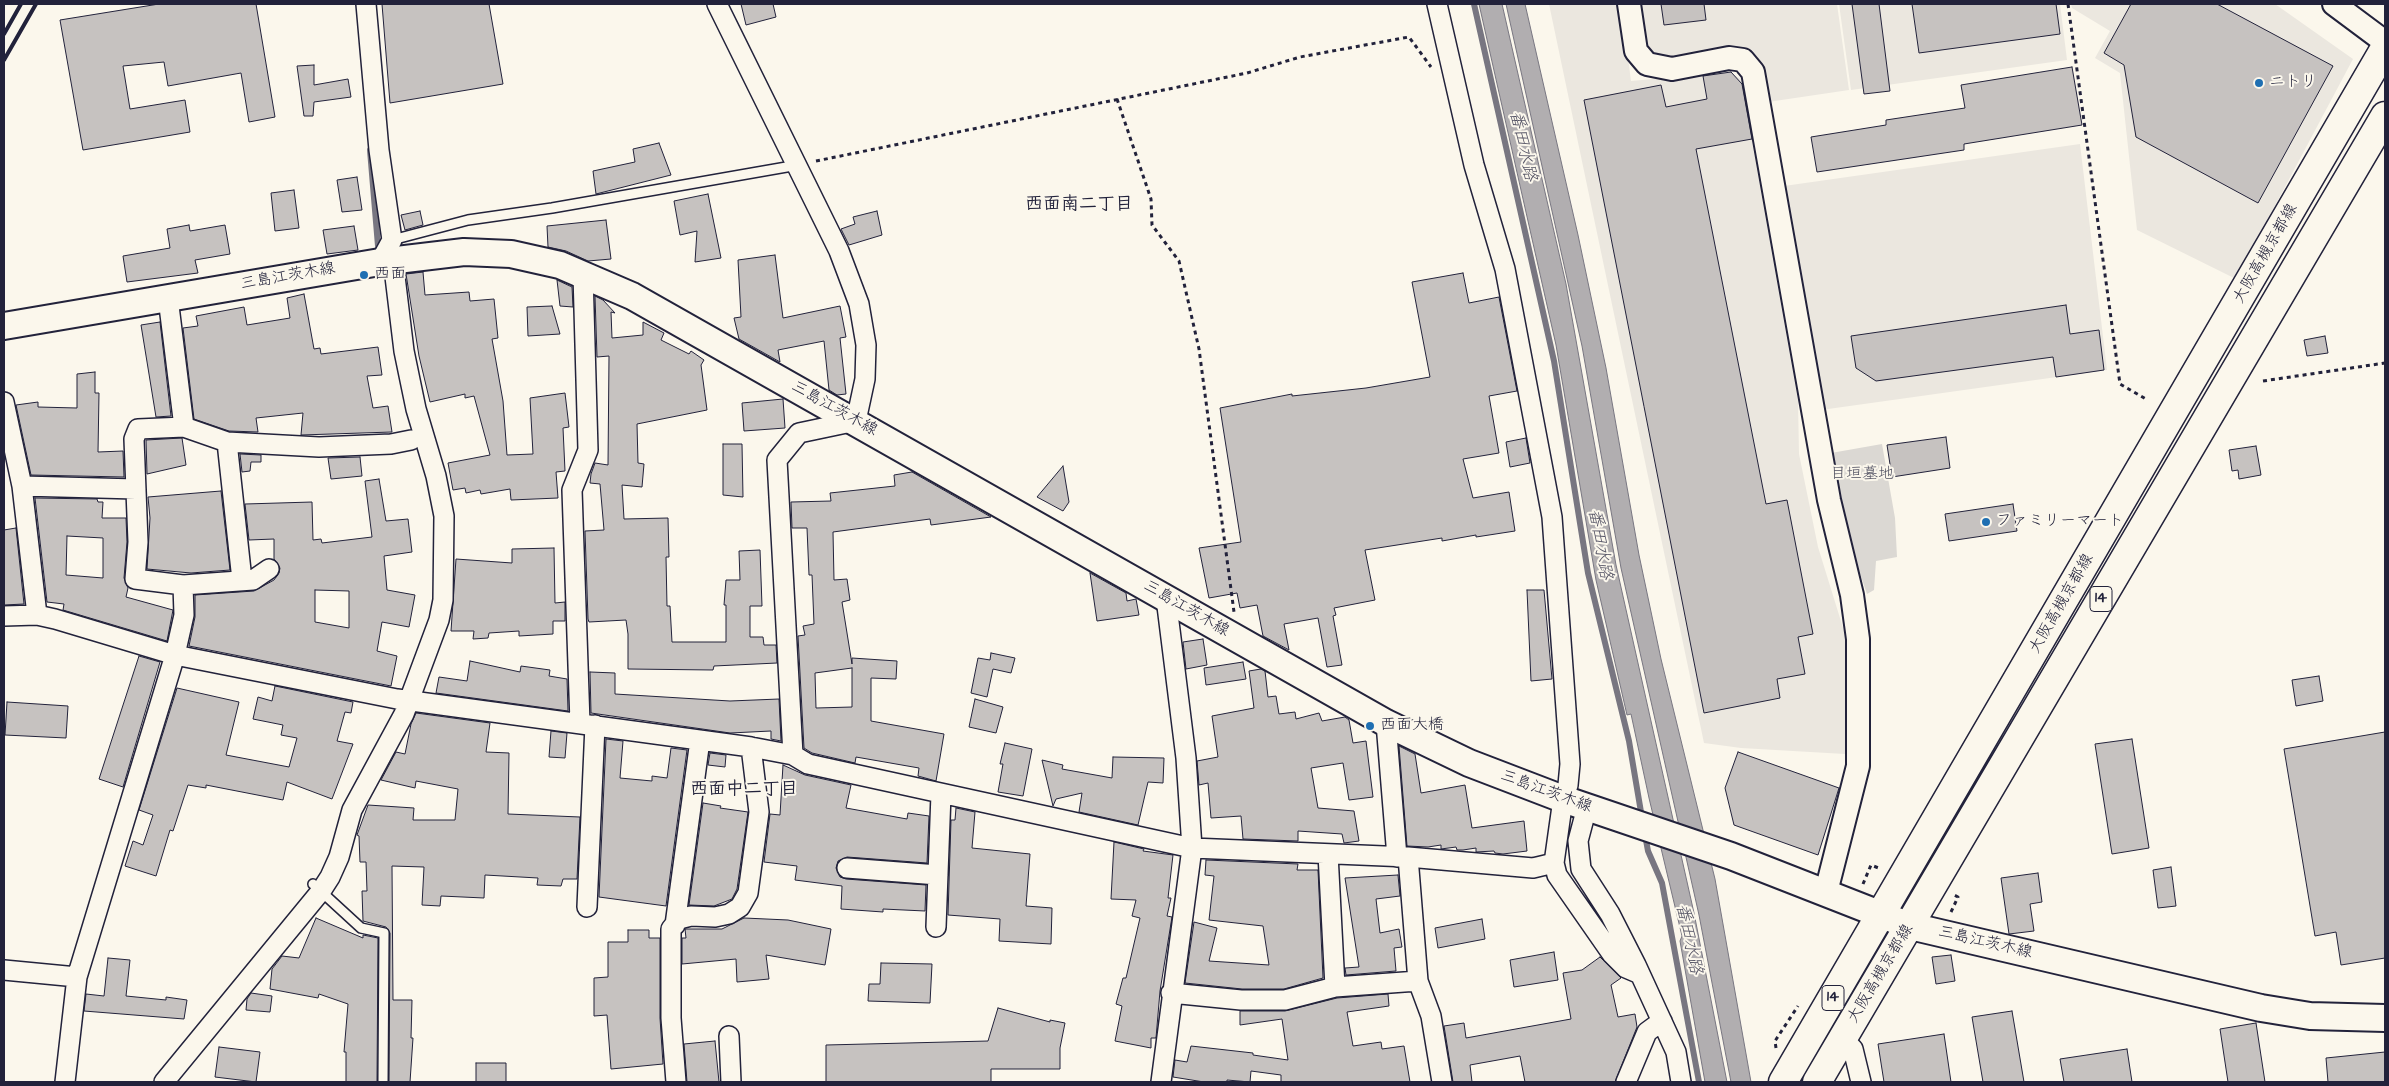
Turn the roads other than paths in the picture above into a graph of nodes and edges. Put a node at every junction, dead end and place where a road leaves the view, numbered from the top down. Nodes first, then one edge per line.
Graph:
1 (366, 4) edge
2 (717, 4) edge
3 (1437, 4) edge
4 (1629, 4) edge
5 (2334, 4) edge
6 (2385, 42) edge
7 (2385, 48) edge
8 (2385, 116) edge
9 (798, 165) junction
10 (388, 254) junction
11 (583, 274) junction
12 (168, 298) junction
13 (4, 326) edge
14 (4, 402) edge
15 (856, 421) junction
16 (184, 427) junction
17 (411, 440) dead end
18 (226, 442) junction
19 (22, 486) junction
20 (136, 489) junction
21 (269, 568) dead end
22 (242, 580) junction
23 (183, 585) junction
24 (1166, 598) junction
25 (4, 616) edge
26 (37, 616) junction
27 (175, 655) junction
28 (409, 701) junction
29 (1386, 722) junction
30 (588, 724) junction
31 (700, 740) junction
32 (751, 747) junction
33 (793, 755) junction
34 (941, 794) junction
35 (1575, 803) junction
36 (1192, 848) junction
37 (1328, 854) junction
38 (1402, 857) junction
39 (1554, 863) junction
40 (848, 868) dead end
41 (938, 874) junction
42 (317, 888) junction
43 (1826, 892) junction
44 (587, 906) dead end
45 (1882, 914) junction
46 (675, 924) junction
47 (1910, 926) junction
48 (936, 928) dead end
49 (4, 970) edge
50 (1640, 974) junction
51 (77, 977) junction
52 (1418, 982) junction
53 (1335, 987) junction
54 (1171, 993) junction
55 (2385, 1018) edge
56 (1662, 1021) junction
57 (728, 1036) dead end
58 (1843, 1039) junction
59 (65, 1082) edge
60 (164, 1082) edge
61 (383, 1082) edge
62 (676, 1082) edge
63 (730, 1082) edge
64 (1161, 1082) edge
65 (1442, 1082) edge
66 (1626, 1082) edge
67 (1681, 1082) edge
68 (1783, 1082) edge
69 (1817, 1082) edge
70 (1861, 1082) edge

1 - 10 street
2 - 9 street
3 - 35 street
4 - 43 street
5 - 6 street
7 - 45 main road, 大阪高槻京都線 / 14
8 - 47 main road, 大阪高槻京都線 / 14
9 - 10 lane
9 - 15 street
10 - 11 main road, 三島江茨木線
10 - 12 main road, 三島江茨木線
10 - 28 street
11 - 15 main road, 三島江茨木線
11 - 30 street
12 - 13 main road, 三島江茨木線
12 - 16 street
14 - 19 street
15 - 24 main road, 三島江茨木線
15 - 33 street
16 - 18 street
16 - 20 street
17 - 18 street
18 - 22 street
19 - 20 street
19 - 26 street
20 - 23 street
21 - 22 street
22 - 23 street
23 - 27 street
24 - 29 main road, 三島江茨木線
24 - 36 street
25 - 26 street
26 - 27 street
27 - 28 street
27 - 51 street
28 - 30 street
28 - 42 street
29 - 35 main road, 三島江茨木線
29 - 38 street
30 - 31 street
30 - 44 street
31 - 32 street
31 - 46 street
32 - 33 street
32 - 46 street
33 - 34 street
34 - 36 street
34 - 41 street
35 - 39 street
35 - 43 main road, 三島江茨木線
35 - 50 street
36 - 37 street
36 - 54 street
37 - 38 street
37 - 53 street
38 - 39 street
38 - 52 street
39 - 50 street
40 - 41 street
41 - 48 street
42 - 60 street
42 - 61 lane
43 - 45 main road, 三島江茨木線
45 - 47 main road, 三島江茨木線
45 - 68 main road, 大阪高槻京都線 / 14
46 - 62 street
47 - 55 main road, 三島江茨木線
47 - 58 main road, 大阪高槻京都線 / 14
49 - 51 street
50 - 56 street
51 - 59 street
52 - 53 street
52 - 65 street
53 - 54 street
54 - 64 street
56 - 66 street
56 - 67 street
57 - 63 street
58 - 69 main road, 大阪高槻京都線 / 14
58 - 70 street

